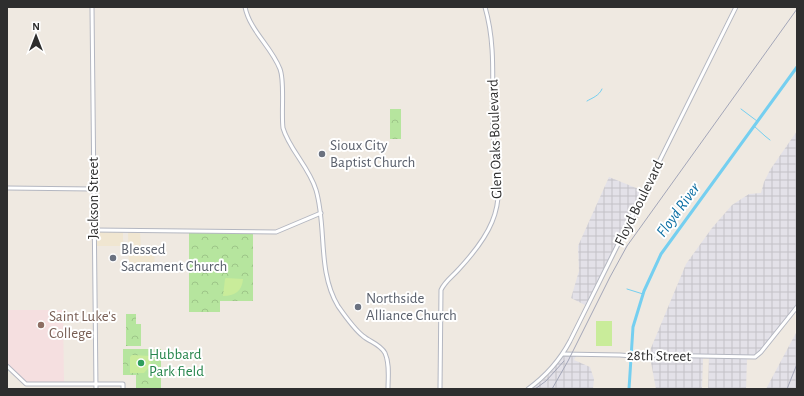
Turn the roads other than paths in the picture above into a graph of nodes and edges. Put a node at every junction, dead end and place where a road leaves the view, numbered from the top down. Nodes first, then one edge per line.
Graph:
1 (92, 7) edge
2 (245, 7) edge
3 (485, 7) edge
4 (736, 7) edge
5 (7, 188) edge
6 (93, 189) junction
7 (321, 213) junction
8 (94, 230) junction
9 (797, 307) edge
10 (563, 354) junction
11 (7, 366) edge
12 (32, 384) junction
13 (96, 384) junction
14 (32, 389) edge
15 (96, 389) edge
16 (123, 389) edge
17 (388, 389) edge
18 (440, 389) edge
19 (528, 389) edge

1 - 6 main road, Jackson Street
2 - 7 main road
3 - 18 main road, Glen Oaks Boulevard
4 - 10 main road, Floyd Boulevard
5 - 6 main road
6 - 8 main road, Jackson Street
7 - 8 main road
7 - 17 main road
8 - 13 main road, Jackson Street
9 - 10 main road, 28th Street
10 - 19 main road, Floyd Boulevard
11 - 12 main road
12 - 13 main road
12 - 14 main road
13 - 15 main road, Jackson Street
13 - 16 main road

